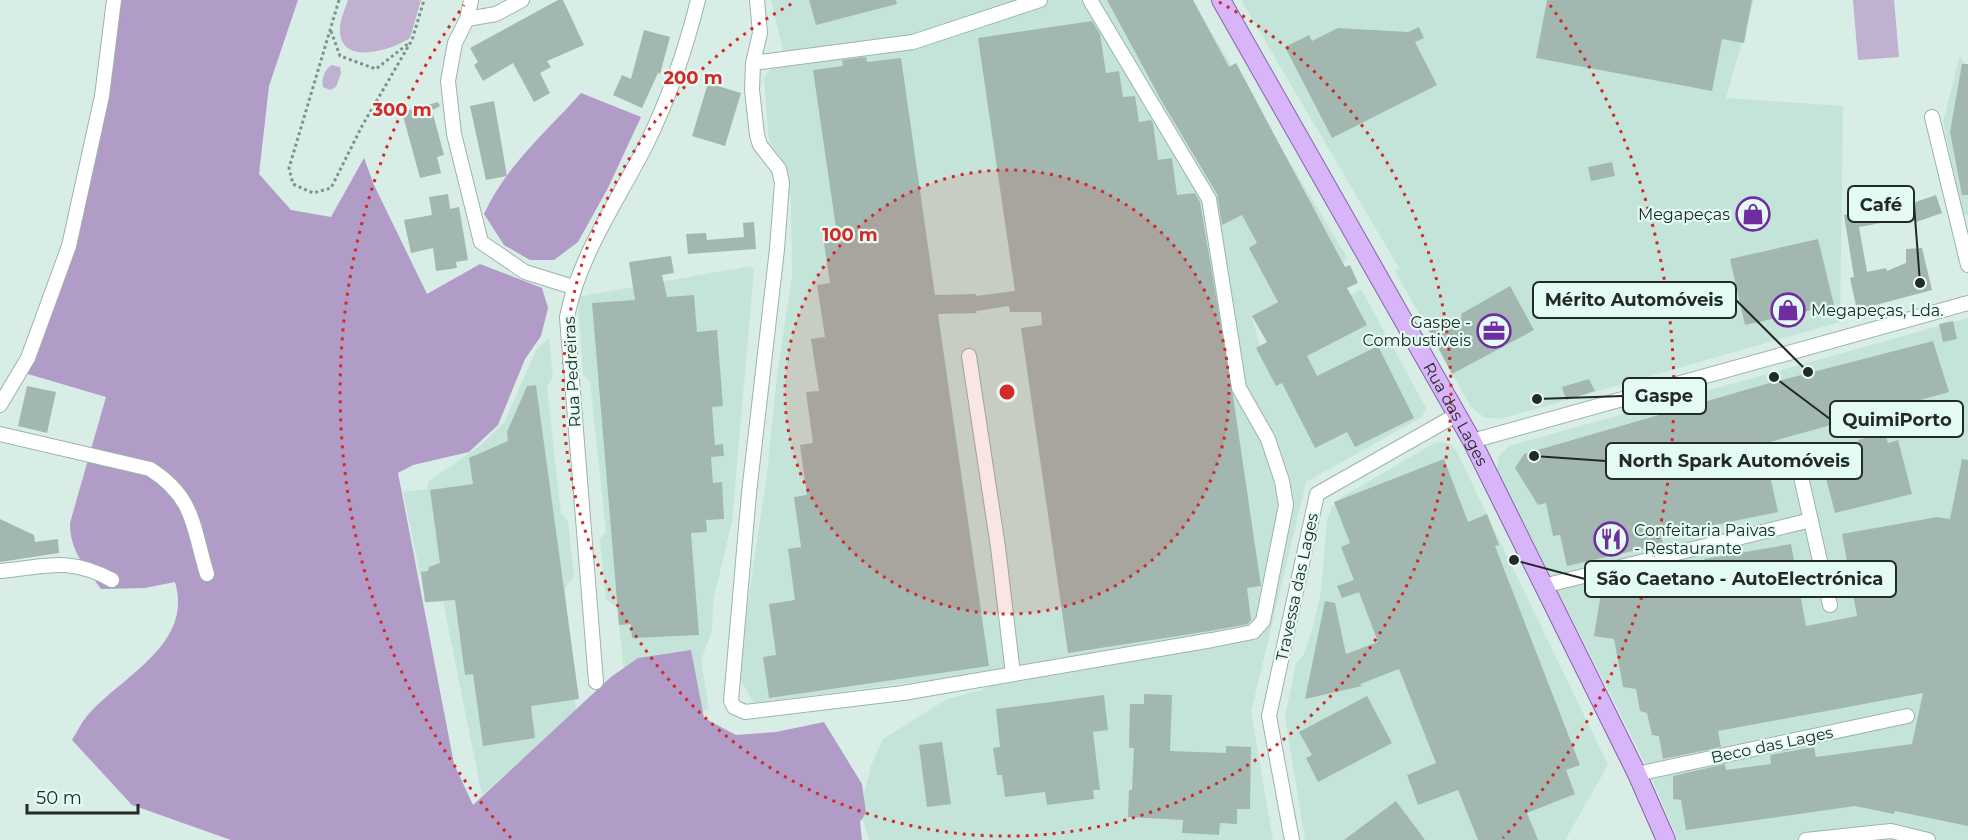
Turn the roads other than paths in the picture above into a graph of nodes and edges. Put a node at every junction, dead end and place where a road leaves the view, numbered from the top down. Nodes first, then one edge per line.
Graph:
1 (114, 0) edge
2 (471, 0) edge
3 (522, 0) edge
4 (698, 0) edge
5 (757, 0) edge
6 (1040, 0) edge
7 (1090, 0) edge
8 (1221, 0) edge
9 (467, 19) junction
10 (753, 63) junction
11 (1932, 117) dead end
12 (1968, 265) edge
13 (573, 287) junction
14 (1968, 303) edge
15 (969, 356) dead end
16 (0, 405) edge
17 (1458, 414) junction
18 (0, 434) edge
19 (1473, 441) junction
20 (1796, 455) dead end
21 (1811, 520) junction
22 (0, 572) edge
23 (207, 574) dead end
24 (112, 580) dead end
25 (1543, 586) junction
26 (1830, 605) dead end
27 (1013, 674) junction
28 (596, 682) dead end
29 (1907, 716) dead end
30 (1637, 774) junction
31 (1292, 840) edge
32 (1666, 840) edge
33 (1806, 840) edge
34 (1928, 840) edge

1 - 16 street
2 - 9 street
3 - 9 street
4 - 13 street, Rua Pedreiras
5 - 10 street
6 - 10 street
7 - 27 street
8 - 17 main road, Rua das Lages
9 - 13 street
10 - 27 street
11 - 12 street
13 - 28 street, Rua Pedreiras
14 - 19 street
15 - 27 street
17 - 19 main road, Rua das Lages
17 - 31 street, Travessa das Lages
18 - 23 street
19 - 25 main road, Rua das Lages
20 - 21 street
21 - 25 street
21 - 26 street
22 - 24 street
25 - 30 main road, Rua das Lages
29 - 30 street, Beco das Lages
30 - 32 main road, Rua das Lages
33 - 34 street

